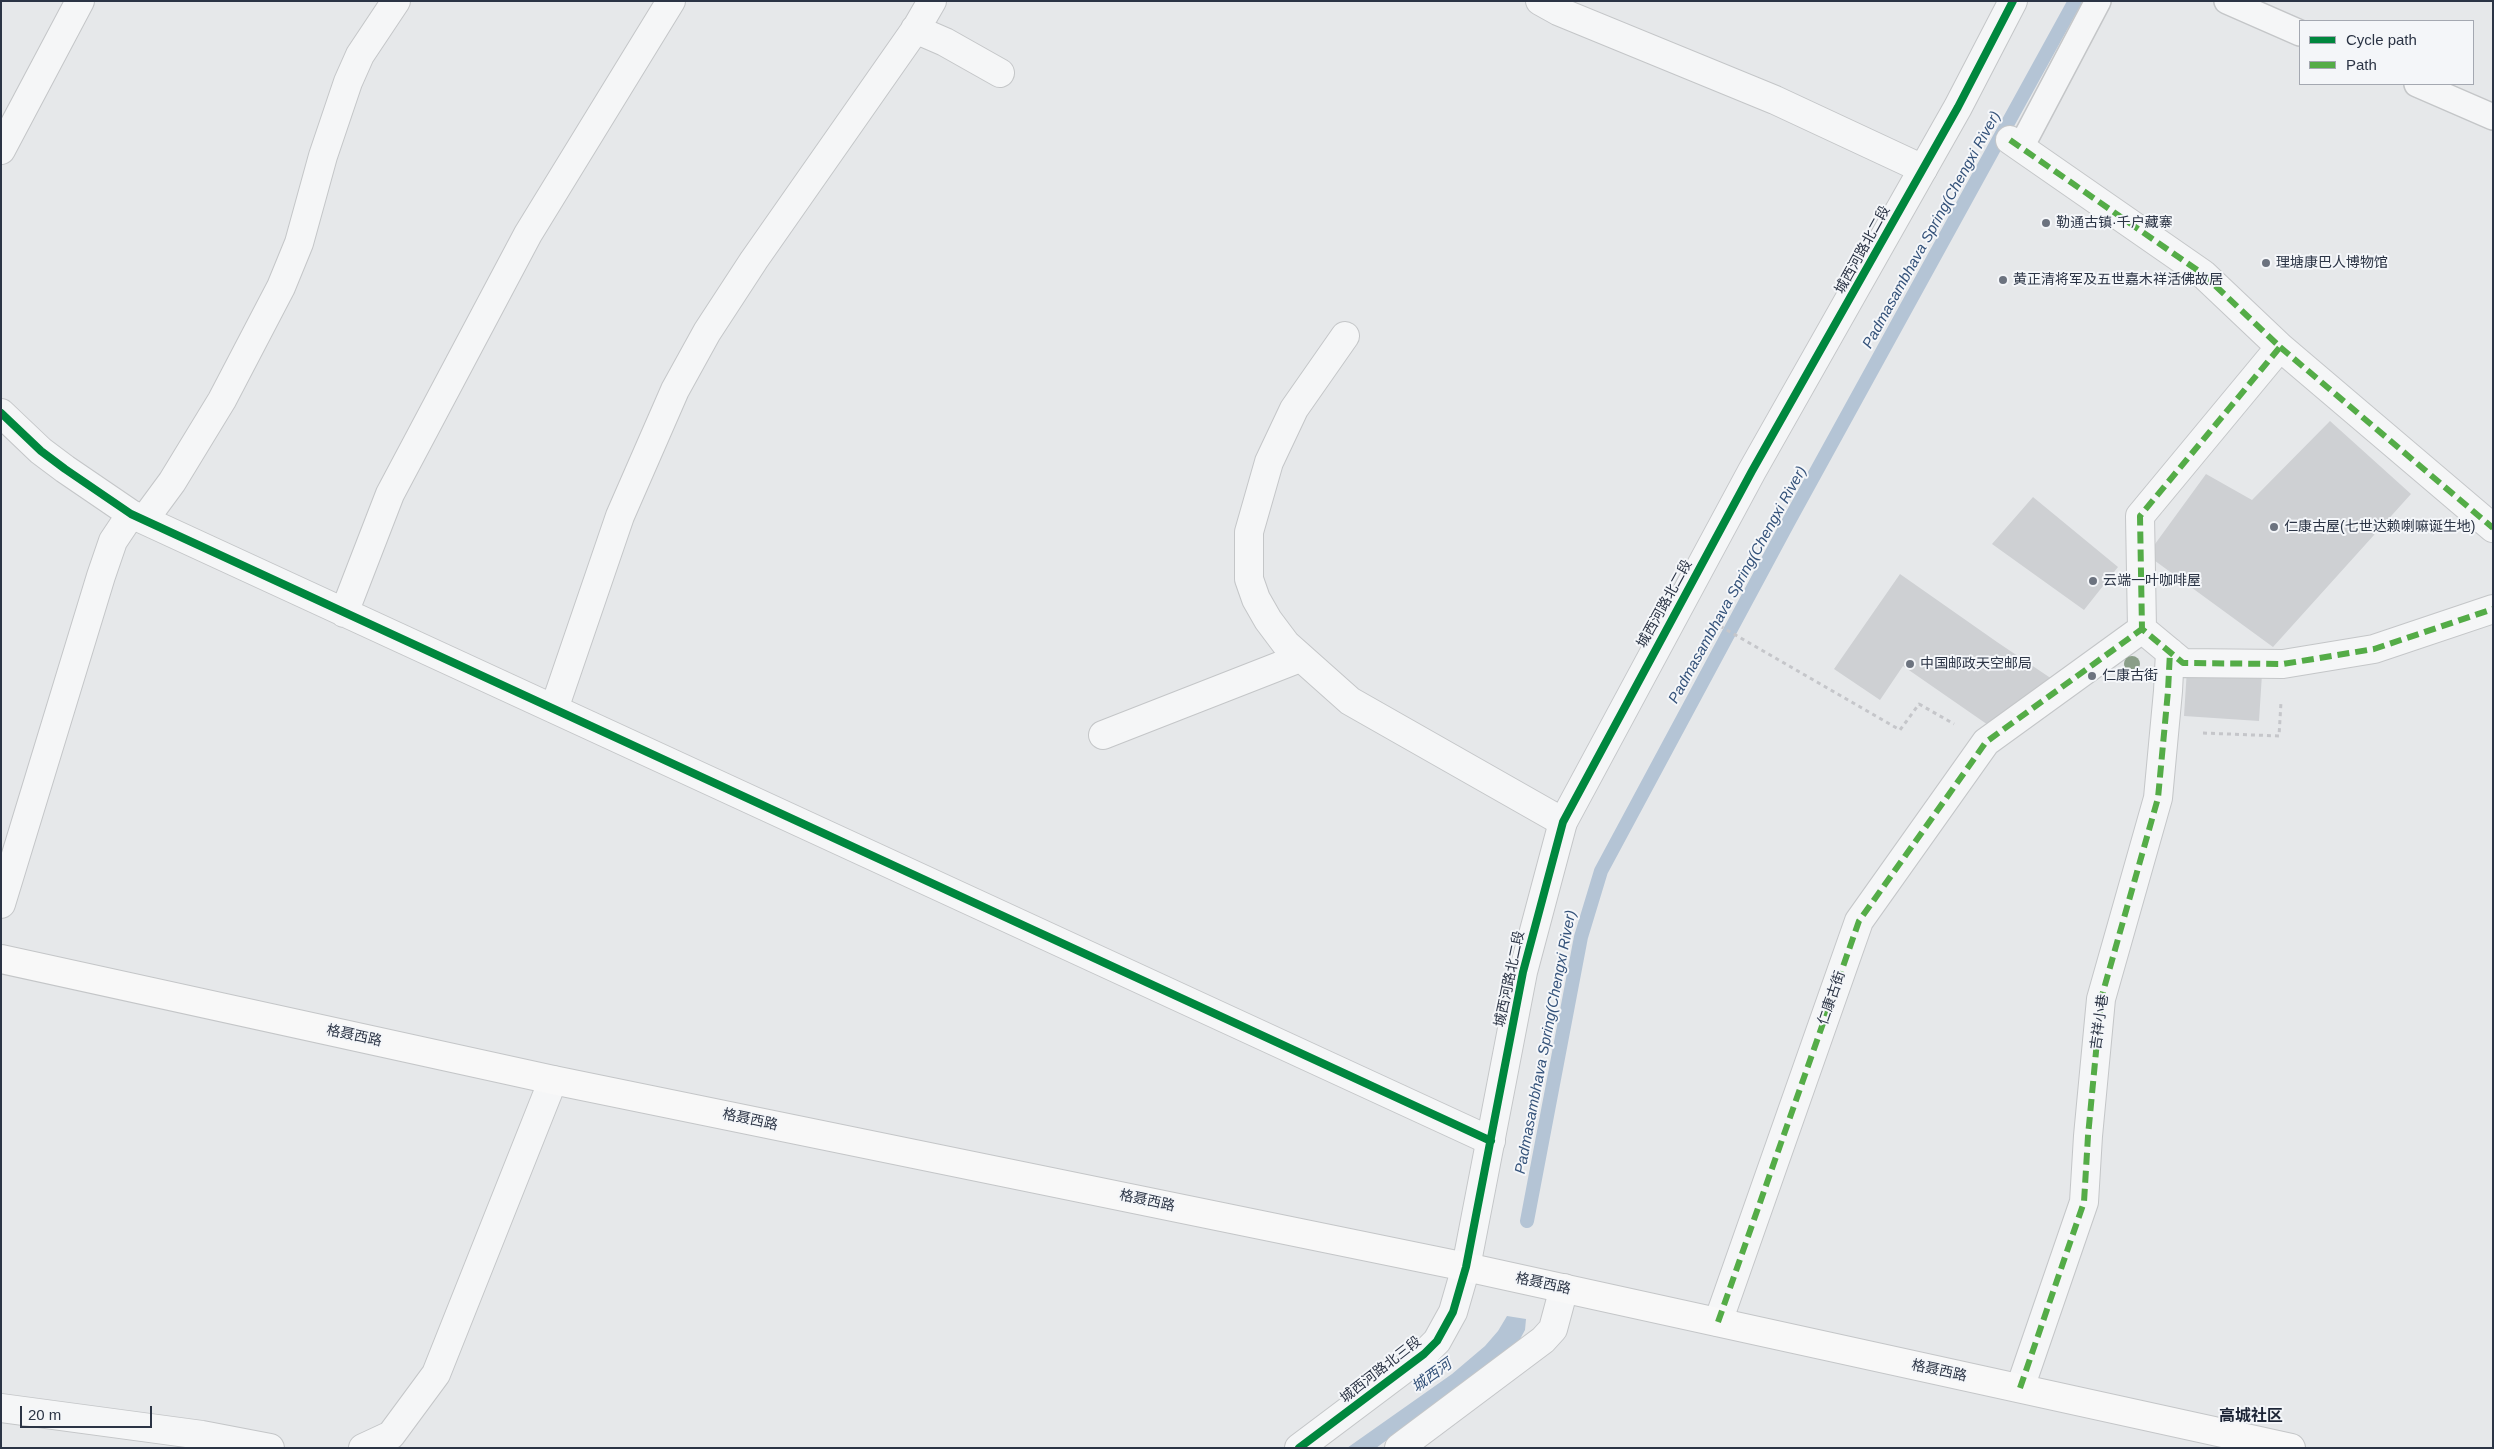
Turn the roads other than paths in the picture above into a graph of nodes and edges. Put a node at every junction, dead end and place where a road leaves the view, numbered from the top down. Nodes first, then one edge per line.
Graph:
1 (80, 1) edge
2 (396, 1) edge
3 (671, 1) edge
4 (932, 1) edge
5 (1540, 1) edge
6 (2013, 1) edge
7 (2098, 1) edge
8 (2227, 1) edge
9 (915, 29) junction
10 (2299, 33) edge
11 (1000, 73) dead end
12 (2419, 85) edge
13 (2493, 117) edge
14 (2016, 143) joint
15 (1, 150) edge
16 (1923, 169) junction
17 (1345, 336) dead end
18 (2280, 347) junction
19 (1, 413) edge
20 (12, 437) edge
21 (138, 517) junction
22 (2493, 528) edge
23 (2493, 609) edge
24 (344, 613) junction
25 (2142, 629) junction
26 (2170, 652) junction
27 (1300, 658) junction
28 (554, 709) junction
29 (1103, 736) dead end
30 (1563, 822) junction
31 (1, 904) edge
32 (1, 959) edge
33 (553, 1080) junction
34 (1491, 1141) junction
35 (1466, 1267) junction
36 (1564, 1288) junction
37 (1718, 1322) junction
38 (2020, 1388) junction
39 (1, 1408) edge
40 (200, 1442) edge
41 (2280, 1447) edge
42 (270, 1448) edge
43 (363, 1448) edge
44 (1299, 1448) edge
45 (1399, 1448) edge

1 - 15 street
2 - 21 street
3 - 24 street
4 - 9 street
5 - 16 street
6 - 16 street, 城西河路北二段
7 - 14 lane
8 - 10 lane
9 - 11 street
9 - 28 street
12 - 13 lane
14 - 18 street
16 - 30 street, 城西河路北二段
17 - 27 street
18 - 22 street
18 - 25 street
19 - 20 street
20 - 21 street
21 - 24 street
21 - 31 street
23 - 26 street
24 - 28 street
25 - 26 street
25 - 37 street, 仁康古街
26 - 38 street, 吉祥小巷
27 - 29 street
27 - 30 street
28 - 34 street
30 - 34 street, 城西河路北二段
32 - 33 main road, 格聂西路
33 - 35 main road, 格聂西路
33 - 43 street
34 - 35 street, 城西河路北二段
35 - 36 main road, 格聂西路
35 - 44 street, 城西河路北三段
36 - 37 main road, 格聂西路
36 - 45 street
37 - 38 main road, 格聂西路
38 - 41 main road, 格聂西路
39 - 40 street
40 - 42 street

